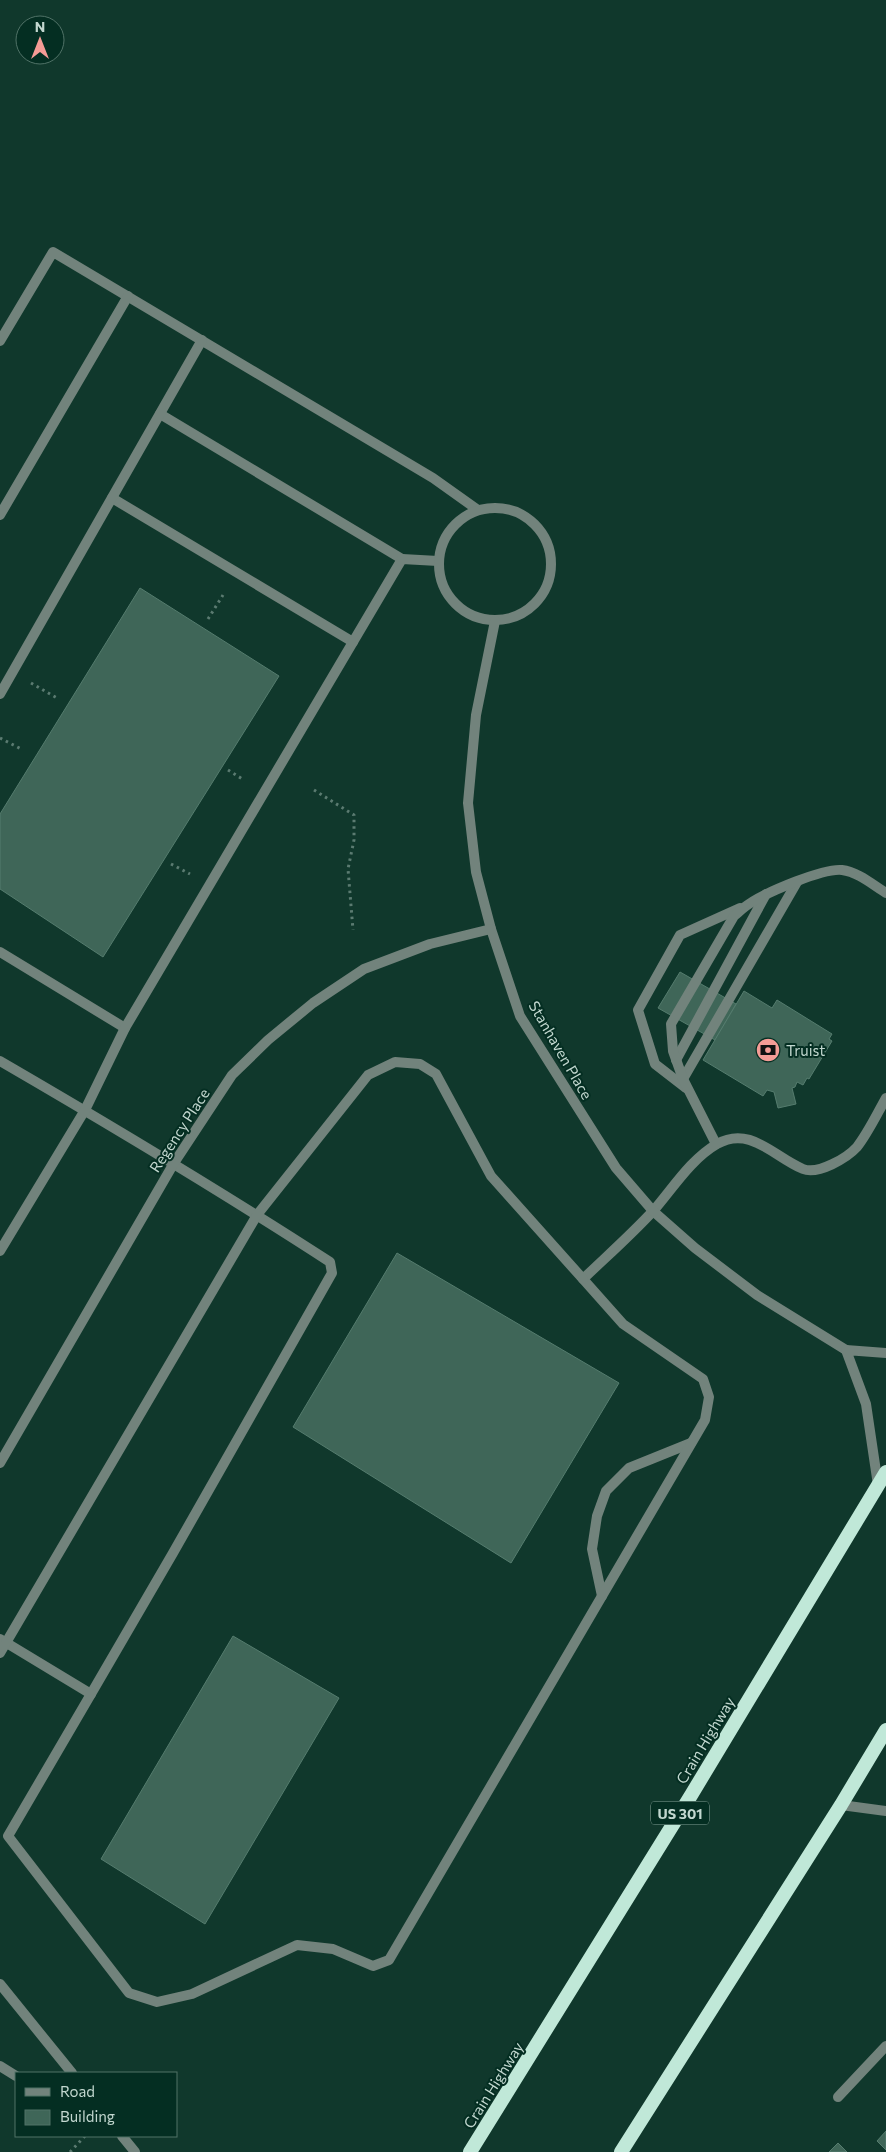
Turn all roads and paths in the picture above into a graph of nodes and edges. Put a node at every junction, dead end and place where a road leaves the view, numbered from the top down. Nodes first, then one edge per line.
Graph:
1 (128, 296) junction
2 (202, 340) junction
3 (0, 341) edge
4 (160, 414) junction
5 (112, 498) junction
6 (478, 510) junction
7 (0, 515) edge
8 (402, 559) junction
9 (438, 561) junction
10 (223, 595) dead end
11 (208, 619) dead end
12 (495, 621) junction
13 (353, 642) junction
14 (0, 694) edge
15 (0, 738) edge
16 (23, 750) dead end
17 (228, 770) dead end
18 (251, 784) dead end
19 (314, 790) dead end
20 (797, 882) junction
21 (886, 893) edge
22 (766, 894) junction
23 (750, 903) junction
24 (491, 929) junction
25 (353, 930) dead end
26 (0, 952) edge
27 (125, 1028) junction
28 (676, 1060) junction
29 (0, 1061) edge
30 (683, 1079) junction
31 (689, 1090) junction
32 (886, 1098) edge
33 (85, 1110) junction
34 (716, 1144) junction
35 (174, 1163) junction
36 (653, 1211) junction
37 (257, 1215) junction
38 (0, 1252) edge
39 (583, 1279) junction
40 (846, 1350) junction
41 (886, 1354) edge
42 (692, 1443) junction
43 (0, 1463) edge
44 (886, 1472) edge
45 (878, 1485) junction
46 (602, 1596) junction
47 (3, 1641) edge
48 (0, 1654) edge
49 (91, 1694) junction
50 (886, 1730) edge
51 (841, 1805) junction
52 (886, 1812) edge
53 (0, 1827) edge
54 (8, 1836) junction
55 (0, 1984) edge
56 (886, 2046) edge
57 (0, 2066) edge
58 (71, 2072) edge
59 (15, 2075) edge
60 (838, 2097) dead end
61 (84, 2137) edge
62 (123, 2137) edge
63 (70, 2152) edge
64 (136, 2152) edge
65 (470, 2152) edge
66 (621, 2152) edge

1 - 2 street
1 - 3 street
1 - 7 street
2 - 4 street
2 - 6 street
4 - 5 street
4 - 8 street
5 - 13 street
5 - 14 street
6 - 9 street
6 - 12 street
8 - 9 street
8 - 13 street
9 - 12 street
10 - 11 path
12 - 24 street, Stanhaven Place
13 - 27 street
15 - 16 path
17 - 18 path
19 - 25 path
20 - 21 street
20 - 22 street
20 - 30 street
22 - 23 street
22 - 28 street
23 - 28 street
23 - 31 street
24 - 35 street, Regency Place
24 - 36 street, Stanhaven Place
26 - 27 street
27 - 33 street
28 - 30 street
29 - 33 street
30 - 31 street
31 - 34 street
32 - 34 street
33 - 35 street
33 - 38 street
34 - 36 street
35 - 37 street
35 - 43 street, Regency Place
36 - 39 street
36 - 40 street, Stanhaven Place
37 - 39 street
37 - 47 street
37 - 49 street
39 - 42 street
40 - 41 street, Stanhaven Place
40 - 45 street
42 - 46 street
42 - 46 street
44 - 45 highway, Crain Highway / US 301
45 - 65 highway, Crain Highway / US 301
46 - 54 street
47 - 48 street
47 - 49 street
49 - 54 street
50 - 51 highway
51 - 52 street
51 - 66 highway
53 - 54 street
55 - 58 street
56 - 60 street
57 - 59 street
61 - 63 path
62 - 64 street

